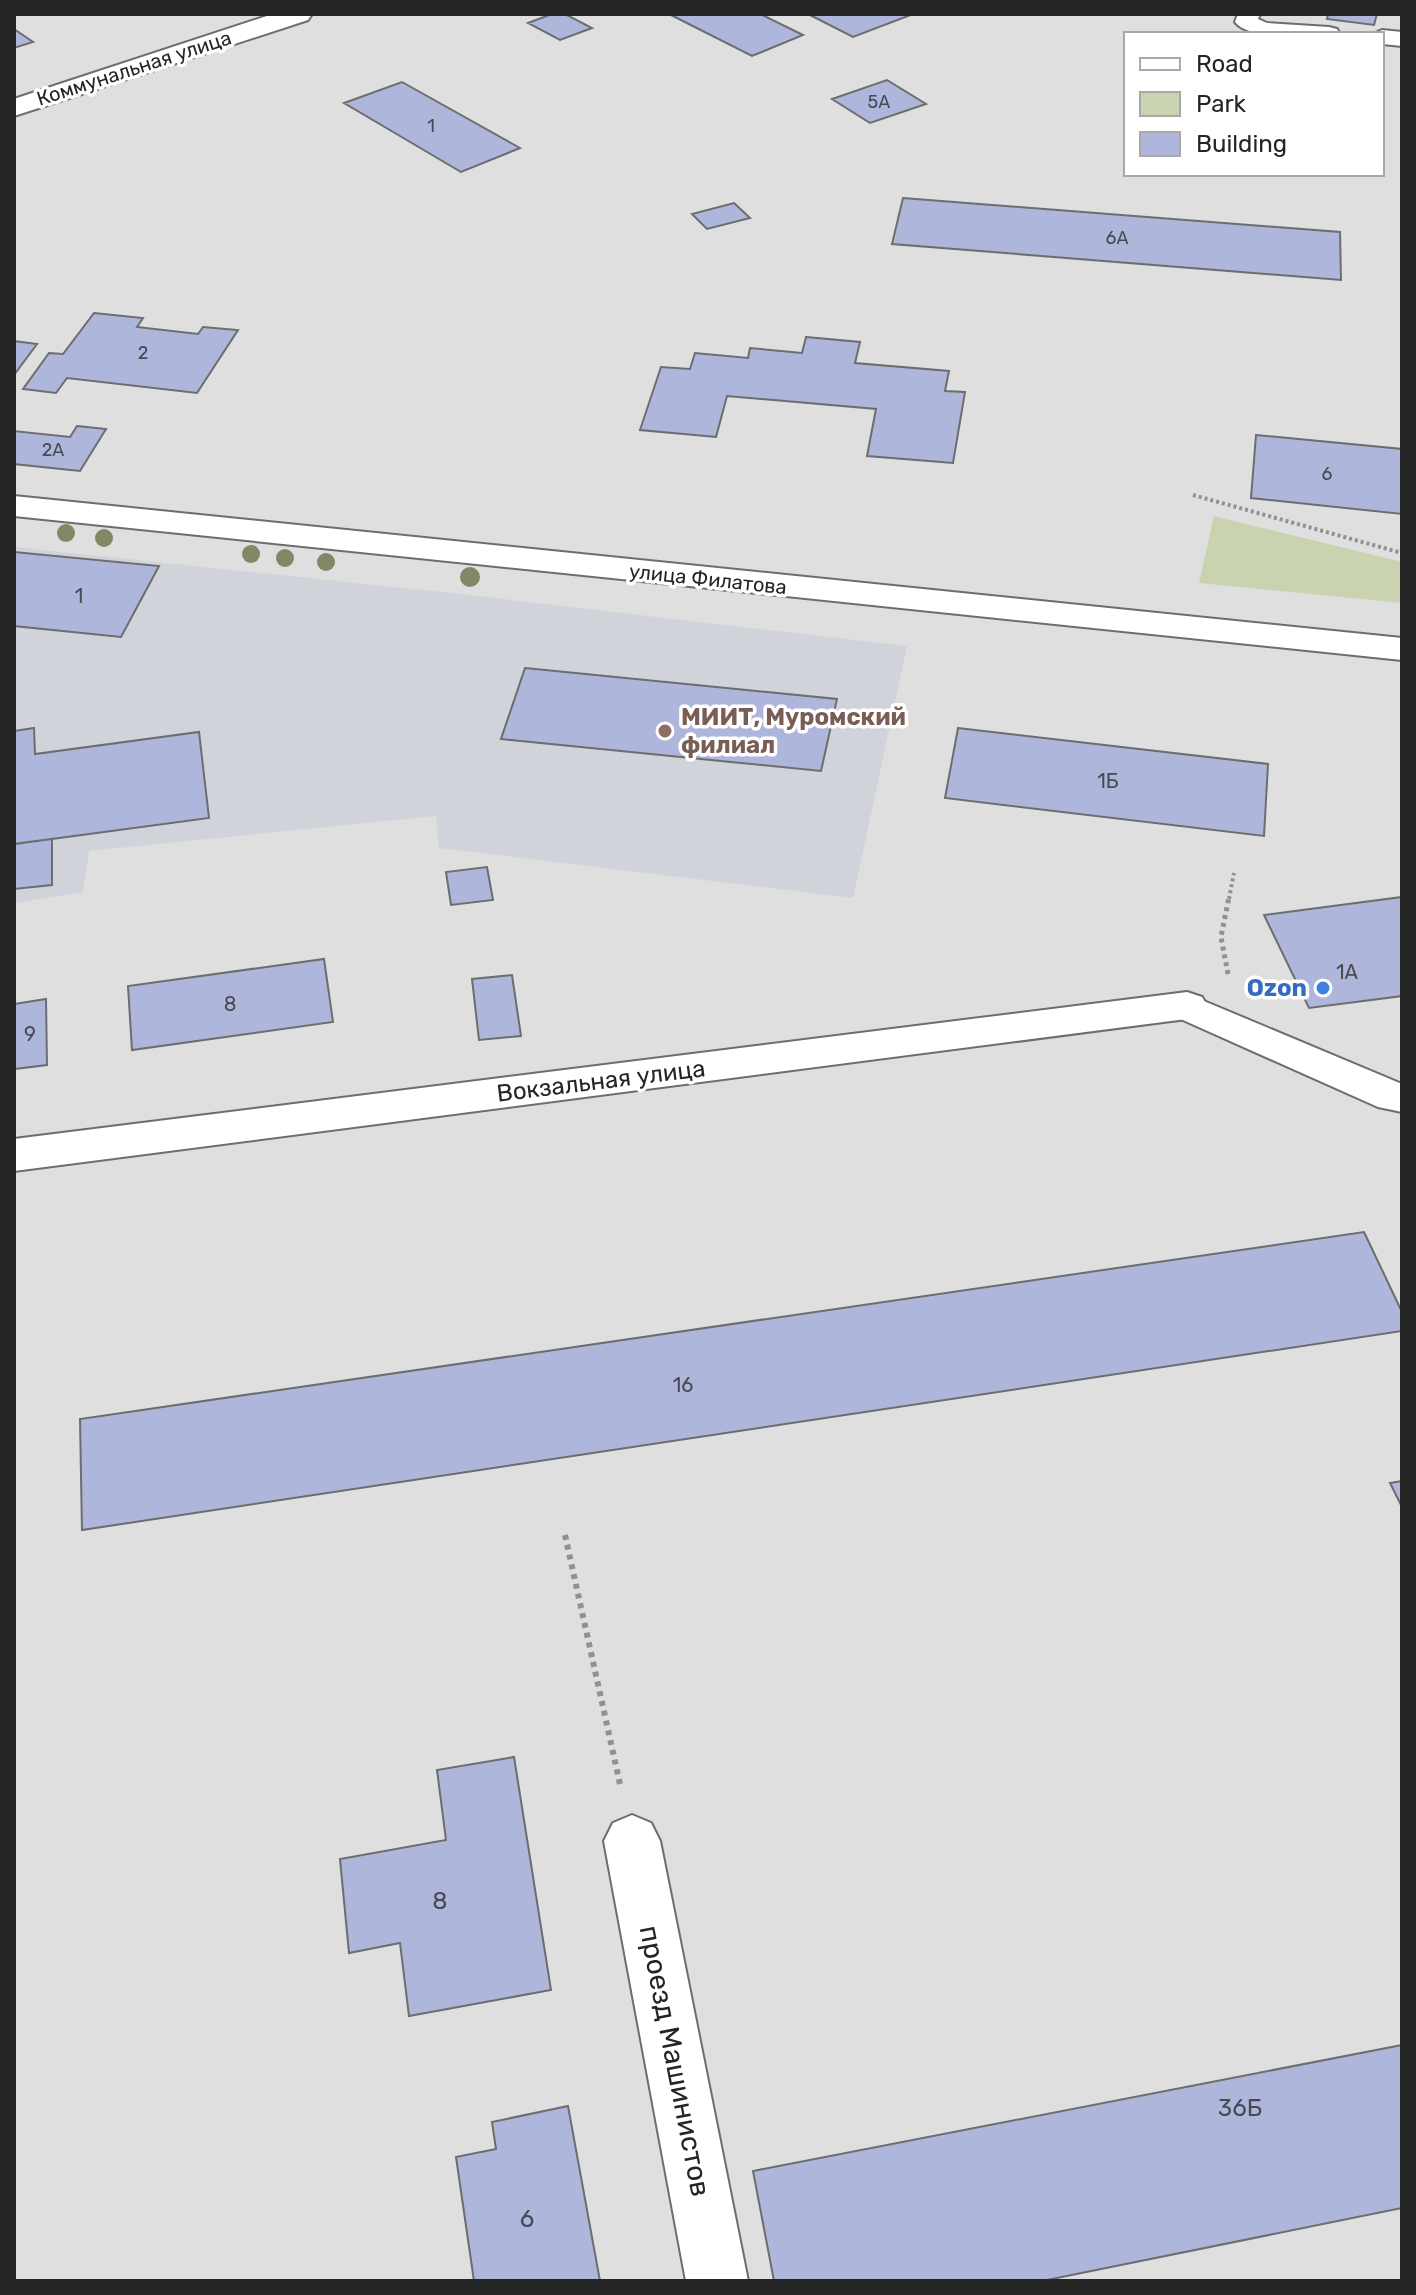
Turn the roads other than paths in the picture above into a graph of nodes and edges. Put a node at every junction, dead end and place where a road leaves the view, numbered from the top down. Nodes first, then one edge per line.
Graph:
1 (299, 14) edge
2 (1249, 14) edge
3 (1296, 32) edge
4 (14, 108) edge
5 (14, 506) edge
6 (1402, 649) edge
7 (1187, 1007) joint
8 (1402, 1098) edge
9 (14, 1155) edge
10 (632, 1841) road end
11 (717, 2281) edge

1 - 4 street, Коммунальная улица
2 - 3 lane
5 - 6 street, улица Филатова
7 - 8 lane
7 - 9 street, Вокзальная улица
10 - 11 street, проезд Машинистов

